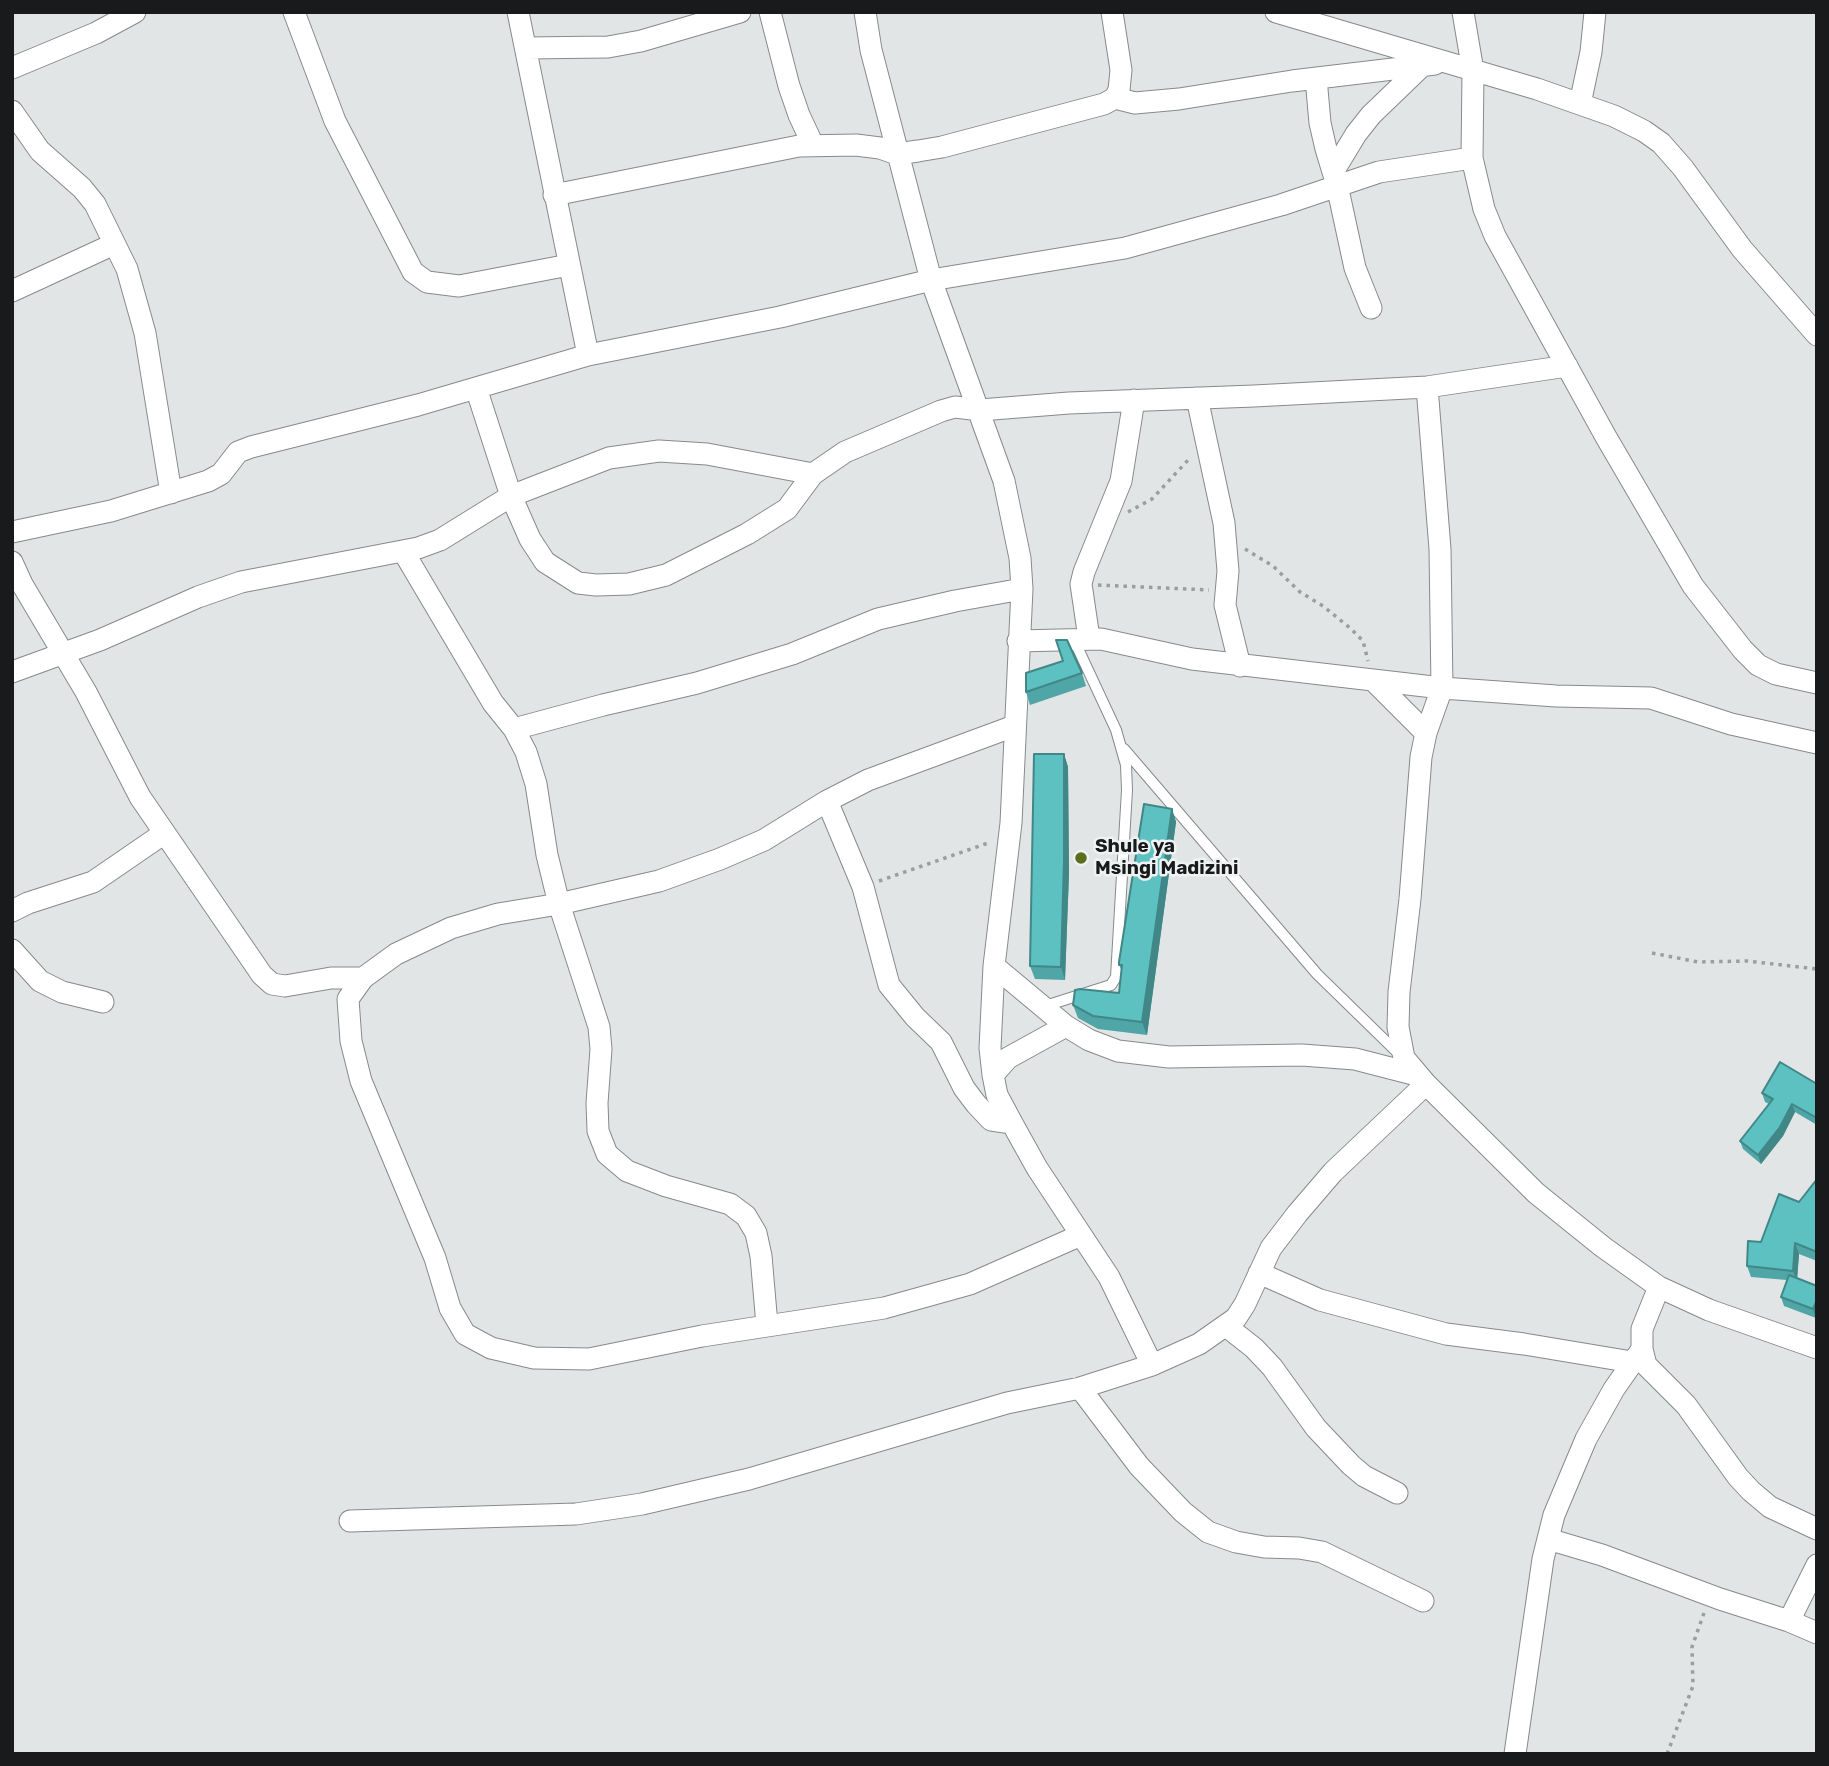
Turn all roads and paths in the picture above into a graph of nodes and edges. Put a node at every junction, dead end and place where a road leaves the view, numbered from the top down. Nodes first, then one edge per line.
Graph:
1 (135, 12) edge
2 (294, 12) edge
3 (518, 12) edge
4 (740, 12) edge
5 (770, 12) edge
6 (865, 12) edge
7 (1112, 12) edge
8 (1276, 12) edge
9 (1463, 12) edge
10 (1595, 12) edge
11 (526, 48) junction
12 (1433, 64) junction
13 (12, 68) edge
14 (1473, 71) junction
15 (1316, 78) junction
16 (1115, 97) junction
17 (1580, 104) junction
18 (12, 111) edge
19 (813, 145) junction
20 (897, 154) junction
21 (1472, 158) junction
22 (1335, 179) junction
23 (554, 195) junction
24 (114, 244) junction
25 (569, 265) junction
26 (931, 280) junction
27 (12, 291) edge
28 (1371, 308) dead end
29 (1817, 335) edge
30 (588, 355) junction
31 (1567, 366) junction
32 (1427, 387) junction
33 (476, 388) junction
34 (1197, 398) junction
35 (1134, 400) junction
36 (979, 410) junction
37 (1207, 442) junction
38 (813, 474) junction
39 (171, 493) junction
40 (511, 496) junction
41 (1223, 519) junction
42 (1106, 521) junction
43 (12, 532) edge
44 (403, 551) junction
45 (13, 567) edge
46 (1082, 581) junction
47 (1022, 589) junction
48 (1226, 591) junction
49 (1082, 639) junction
50 (1018, 641) junction
51 (64, 651) junction
52 (1240, 666) junction
53 (12, 672) edge
54 (1372, 680) junction
55 (1817, 683) edge
56 (1442, 688) junction
57 (1014, 726) junction
58 (514, 729) junction
59 (1426, 733) junction
60 (1817, 743) edge
61 (1122, 746) junction
62 (827, 801) junction
63 (163, 834) junction
64 (1009, 836) junction
65 (863, 887) junction
66 (559, 904) junction
67 (12, 911) edge
68 (1652, 953) dead end
69 (14, 958) edge
70 (994, 966) junction
71 (1817, 969) edge
72 (363, 978) junction
73 (103, 1003) dead end
74 (1042, 1007) junction
75 (1066, 1026) junction
76 (1404, 1058) junction
77 (993, 1075) junction
78 (1421, 1079) junction
79 (1012, 1123) junction
80 (1081, 1235) junction
81 (1259, 1273) junction
82 (1659, 1287) junction
83 (767, 1325) junction
84 (1226, 1326) junction
85 (1817, 1348) edge
86 (1637, 1355) junction
87 (1152, 1365) junction
88 (1080, 1388) junction
89 (1397, 1493) dead end
90 (350, 1521) dead end
91 (1817, 1529) edge
92 (1548, 1539) junction
93 (1817, 1566) edge
94 (1711, 1595) junction
95 (1423, 1601) dead end
96 (1789, 1621) junction
97 (1817, 1633) edge
98 (1515, 1754) edge
99 (1667, 1754) edge

1 - 13 street
2 - 25 street
3 - 11 street
4 - 11 street
5 - 19 street
6 - 20 street
7 - 16 street
8 - 12 street
9 - 14 street
10 - 17 street
11 - 23 street
12 - 14 street
12 - 15 street
12 - 22 street
14 - 17 street
14 - 21 street
15 - 16 street
15 - 22 street
16 - 20 street
17 - 29 street
18 - 24 street
19 - 20 street
19 - 23 street
20 - 26 street
21 - 22 street
21 - 31 street
22 - 26 street
22 - 28 street
23 - 25 street
24 - 27 street
24 - 39 street
25 - 30 street
26 - 30 street
26 - 36 street
30 - 33 street
31 - 32 street
31 - 55 street
32 - 34 street
32 - 56 street
33 - 39 street
33 - 40 street
34 - 35 street
34 - 37 street
35 - 36 street
35 - 42 street
36 - 38 street
36 - 47 street
37 - 41 street
37 - 42 path
38 - 40 street
38 - 40 street
39 - 43 street
40 - 44 street
41 - 48 street
41 - 54 path
42 - 46 street
44 - 51 street
44 - 58 street
45 - 51 street
46 - 48 path
46 - 49 street
47 - 50 street
47 - 58 street
48 - 52 street
49 - 50 street
49 - 52 street
49 - 61 lane
50 - 57 street
51 - 53 street
51 - 63 street
52 - 54 street
54 - 56 street
54 - 59 street
56 - 59 street
56 - 60 street
57 - 62 street
57 - 64 street
58 - 66 street
59 - 76 street
61 - 74 lane
61 - 76 lane
62 - 65 street
62 - 66 street
63 - 67 street
63 - 72 street
64 - 65 path
64 - 70 street
65 - 79 street
66 - 72 street
66 - 83 street
68 - 71 path
69 - 73 street
70 - 74 street
70 - 77 street
72 - 83 street
74 - 75 street
75 - 77 street
75 - 78 street
76 - 78 street
77 - 79 street
78 - 81 street
78 - 82 street
79 - 80 street
80 - 83 street
80 - 87 street
81 - 84 street
81 - 86 street
82 - 85 street
82 - 86 street
84 - 87 street
84 - 89 street
86 - 91 street
86 - 92 street
87 - 88 street
88 - 90 street
88 - 95 street
92 - 94 street
92 - 98 street
93 - 96 street
94 - 96 street
94 - 99 path
96 - 97 street

